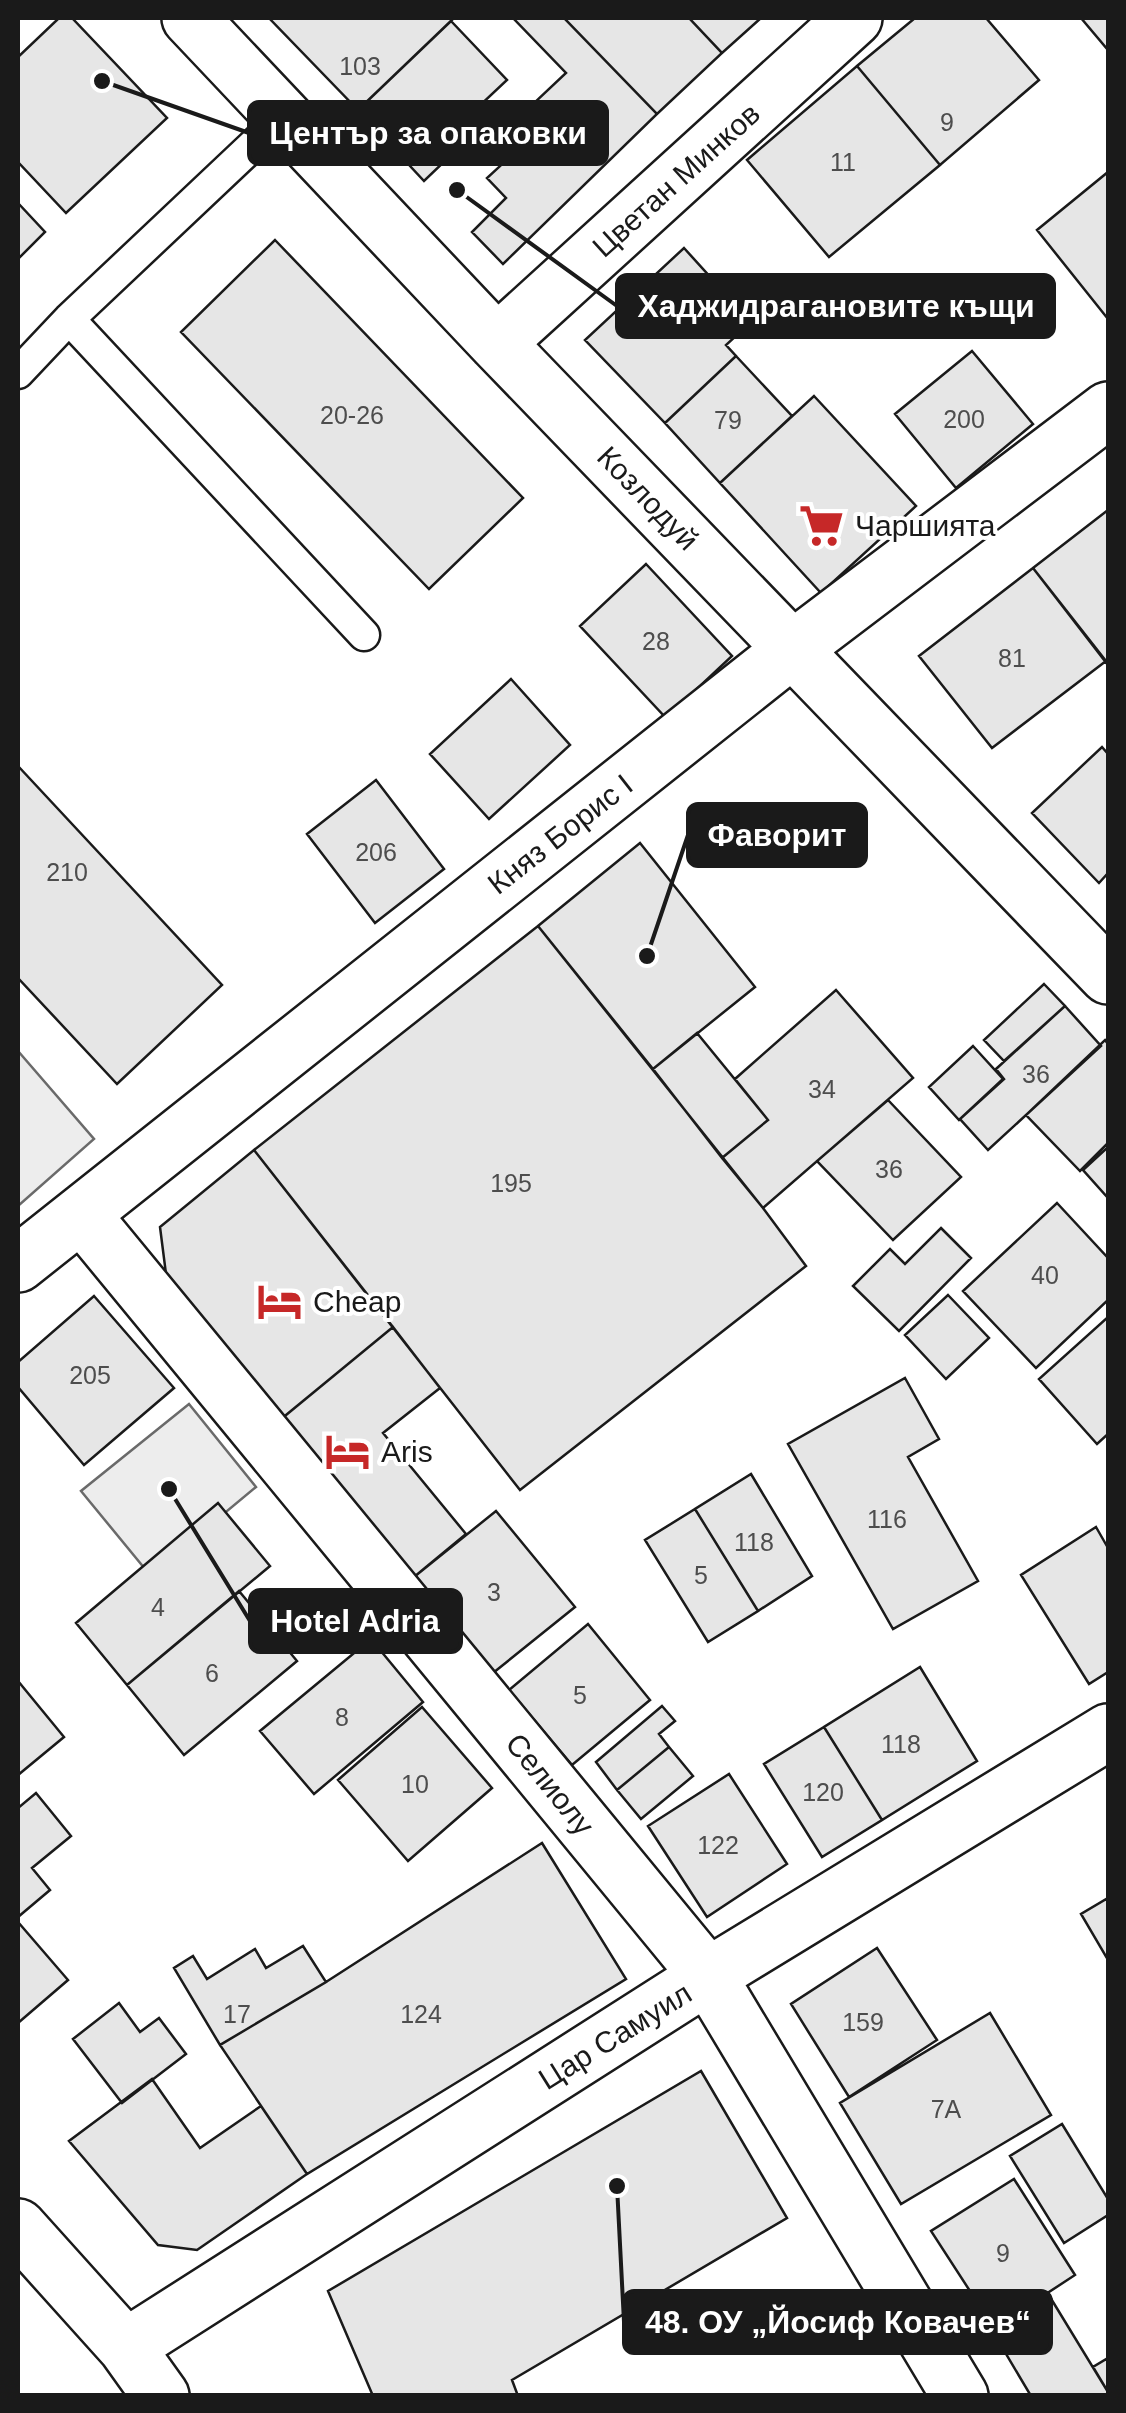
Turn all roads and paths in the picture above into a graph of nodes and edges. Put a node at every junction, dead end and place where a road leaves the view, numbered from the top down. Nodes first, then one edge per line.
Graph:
1 (190, 18) edge
2 (854, 18) edge
3 (283, 117) junction
4 (69, 319) junction
5 (498, 343) junction
6 (18, 373) edge
7 (1108, 410) edge
8 (364, 635) dead end
9 (794, 648) junction
10 (1108, 976) edge
11 (82, 1215) junction
12 (18, 1264) edge
13 (1108, 1732) edge
14 (708, 1976) junction
15 (18, 2227) edge
16 (126, 2347) junction
17 (160, 2396) edge
18 (960, 2396) edge

1 - 3 street, Козлодуй
2 - 5 street, Цветан Минков
3 - 4 lane
3 - 5 street, Козлодуй
4 - 6 lane
4 - 8 lane
5 - 9 street, Козлодуй
7 - 9 street, Княз Борис I
9 - 10 street, Козлодуй
9 - 11 street, Княз Борис I
11 - 12 street, Княз Борис I
11 - 14 street, Селиолу
13 - 14 street, Цар Самуил
14 - 16 street, Цар Самуил
14 - 18 street, Селиолу
15 - 16 street
16 - 17 street

